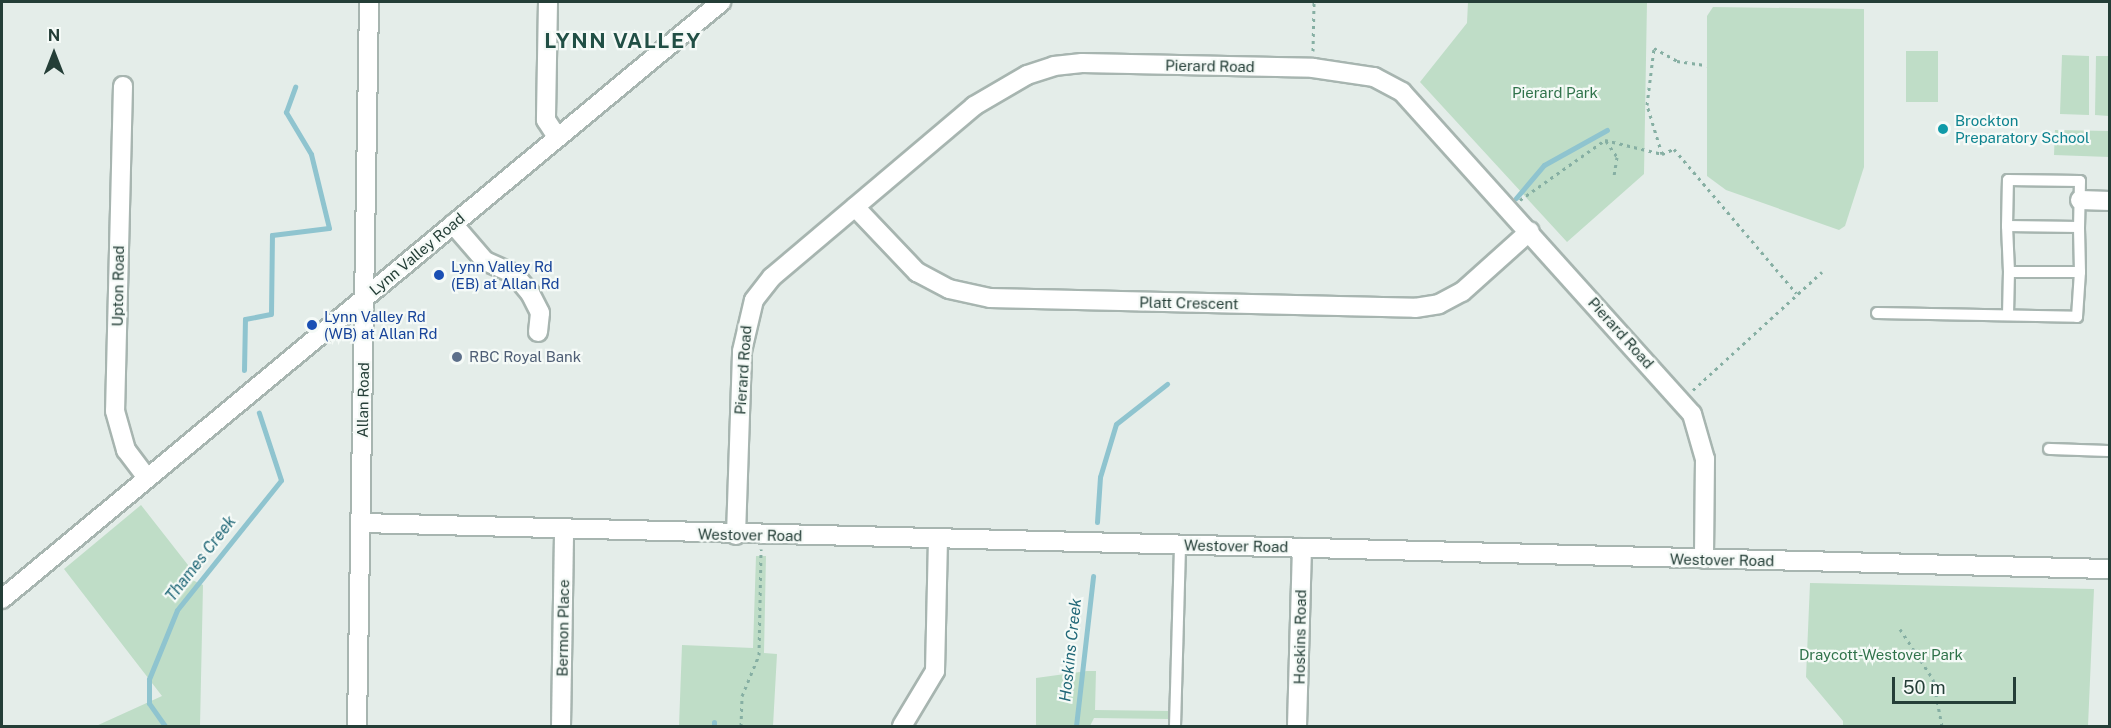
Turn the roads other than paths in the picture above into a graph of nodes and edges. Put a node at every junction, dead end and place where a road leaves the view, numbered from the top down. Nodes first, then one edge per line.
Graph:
1 (369, 2) edge
2 (548, 2) edge
3 (721, 2) edge
4 (123, 86) dead end
5 (557, 137) junction
6 (2080, 200) junction
7 (2109, 201) edge
8 (855, 207) junction
9 (453, 224) junction
10 (2007, 226) junction
11 (2079, 227) junction
12 (1530, 231) junction
13 (2009, 272) junction
14 (2080, 272) junction
15 (365, 297) junction
16 (1877, 313) dead end
17 (2008, 315) junction
18 (538, 332) dead end
19 (2049, 449) dead end
20 (2109, 451) edge
21 (146, 477) junction
22 (362, 523) junction
23 (564, 529) junction
24 (736, 535) junction
25 (938, 539) junction
26 (1180, 545) junction
27 (1302, 548) junction
28 (1704, 559) junction
29 (2109, 569) edge
30 (2, 599) edge
31 (357, 726) edge
32 (561, 726) edge
33 (902, 726) edge
34 (1175, 726) edge
35 (1297, 726) edge

1 - 15 street, Allan Road
2 - 5 street
3 - 5 street, Lynn Valley Road
4 - 21 street, Upton Road
5 - 9 street, Lynn Valley Road
6 - 7 street
6 - 10 lane
6 - 11 lane
8 - 12 street, Platt Crescent
8 - 12 street, Pierard Road
8 - 24 street, Pierard Road
9 - 15 street, Lynn Valley Road
9 - 18 street
10 - 11 lane
10 - 13 lane
11 - 14 lane
12 - 28 street, Pierard Road
13 - 14 lane
13 - 17 lane
14 - 17 lane
15 - 21 street, Lynn Valley Road
15 - 22 street, Allan Road
16 - 17 lane
19 - 20 lane
21 - 30 street, Lynn Valley Road
22 - 23 street, Westover Road
22 - 31 street, Allan Road
23 - 24 street, Westover Road
23 - 32 street, Bermon Place
24 - 25 street, Westover Road
25 - 26 street, Westover Road
25 - 33 street
26 - 27 street, Westover Road
26 - 34 lane
27 - 28 street, Westover Road
27 - 35 street, Hoskins Road
28 - 29 street, Westover Road

